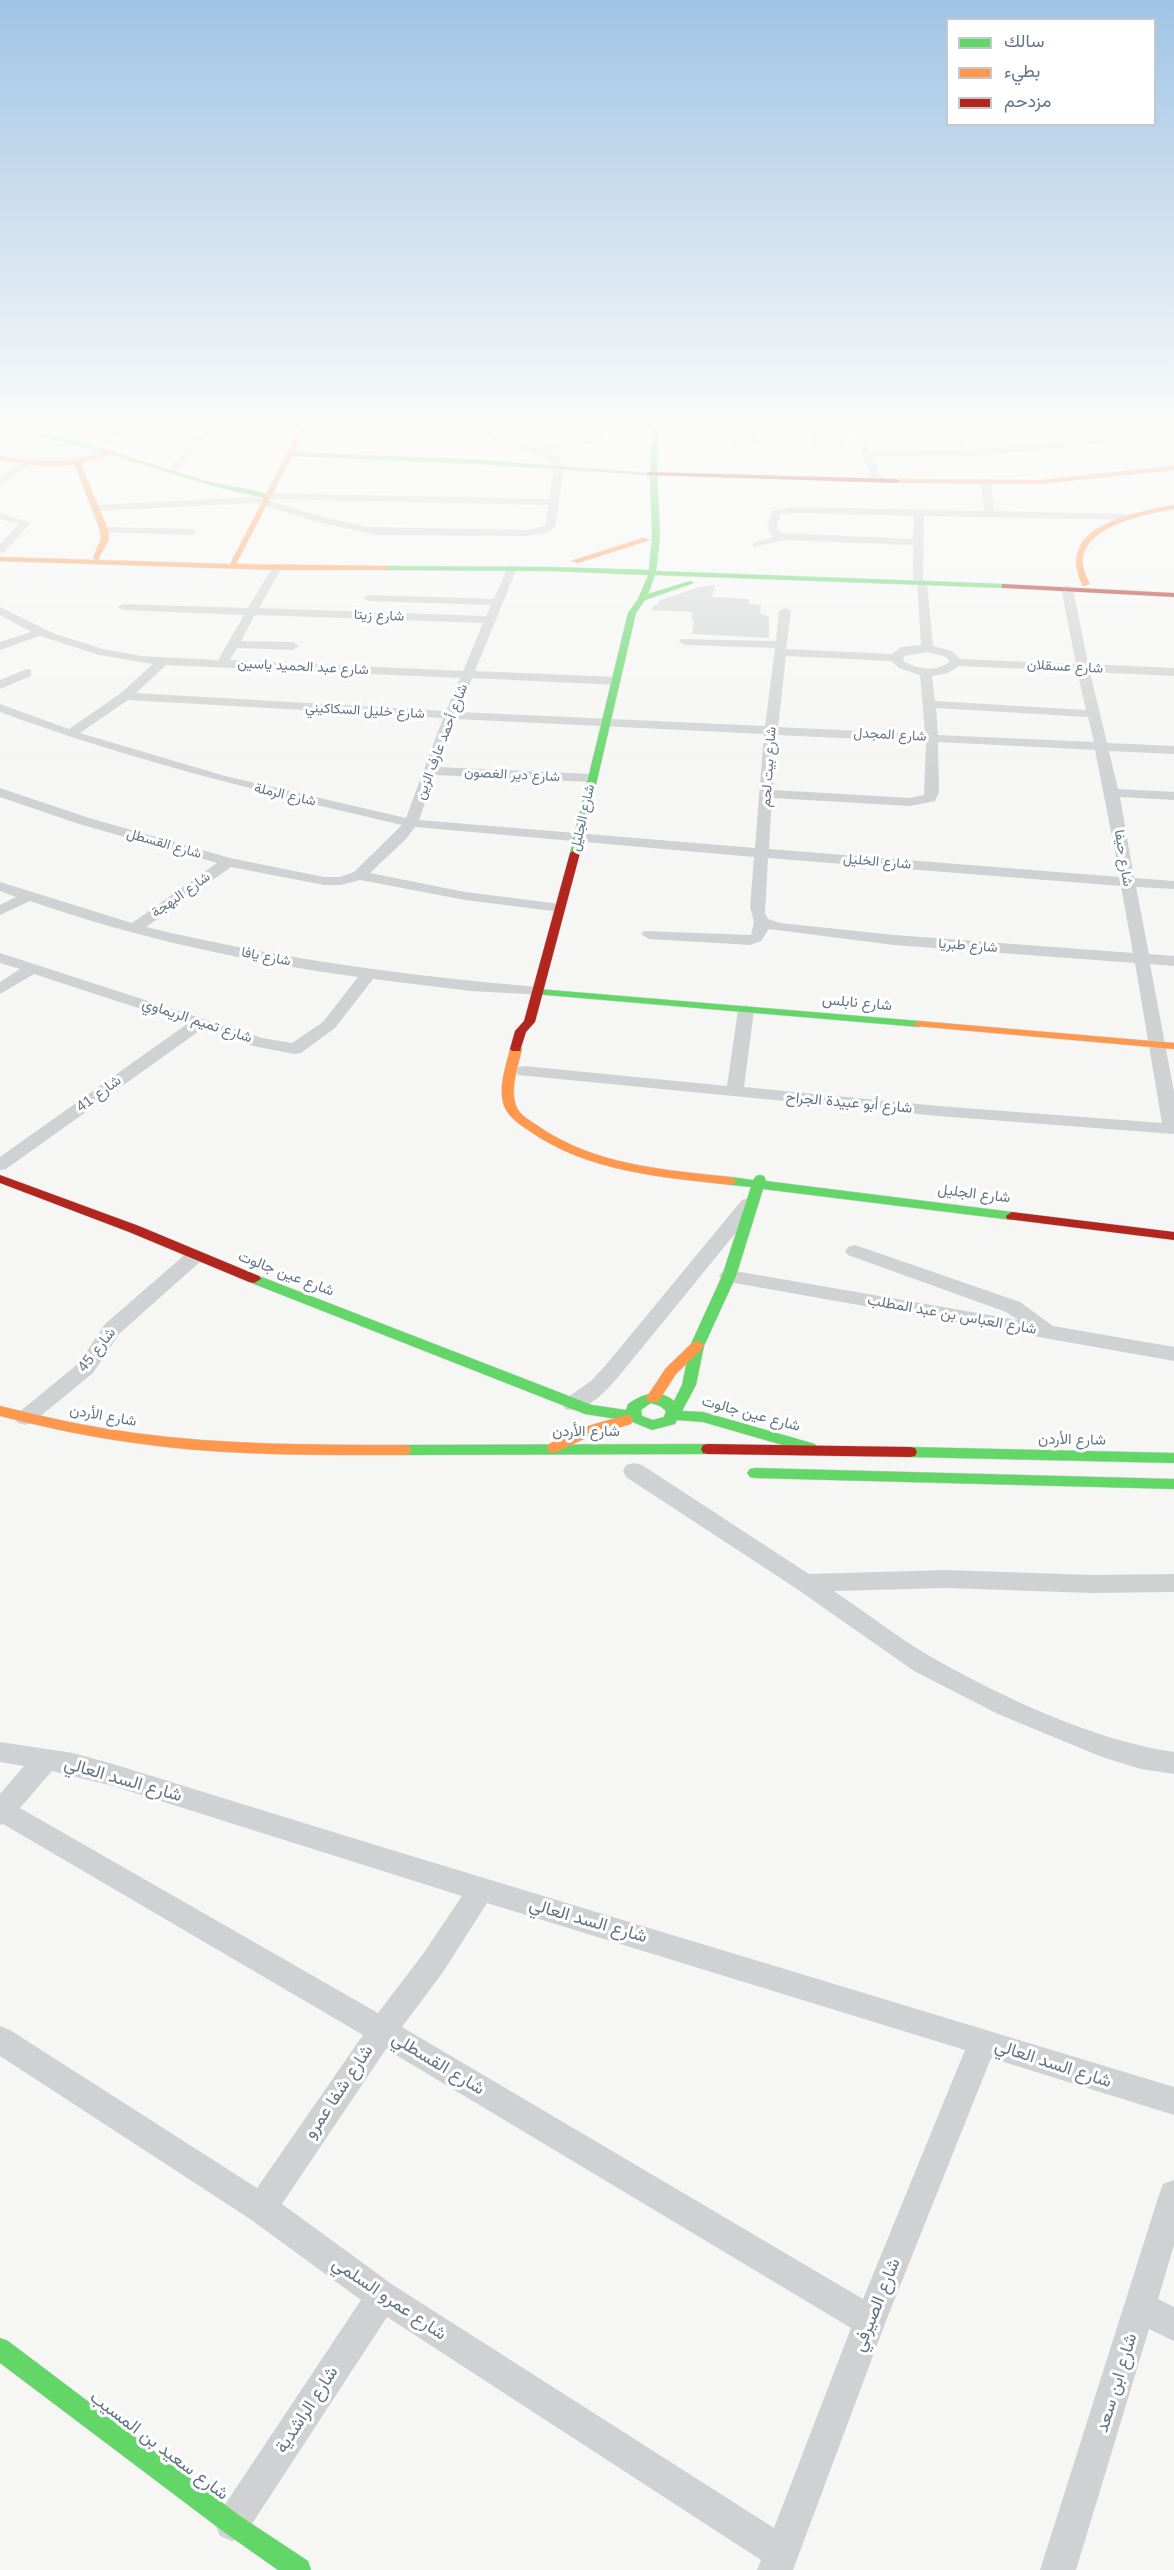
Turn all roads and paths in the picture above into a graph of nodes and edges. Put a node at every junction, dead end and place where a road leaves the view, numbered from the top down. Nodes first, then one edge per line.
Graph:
1 (658, 546) edge
2 (102, 547) edge
3 (240, 547) edge
4 (652, 547) edge
5 (657, 547) edge
6 (918, 547) edge
7 (1083, 547) edge
8 (0, 554) edge
9 (97, 558) junction
10 (689, 560) dead end
11 (233, 562) junction
12 (554, 567) junction
13 (277, 568) junction
14 (512, 568) junction
15 (636, 570) junction
16 (653, 570) junction
17 (727, 573) junction
18 (920, 580) junction
19 (593, 584) dead end
20 (1086, 584) junction
21 (1174, 586) edge
22 (1067, 588) junction
23 (1174, 595) edge
24 (369, 598) dead end
25 (642, 598) junction
26 (498, 602) junction
27 (123, 607) dead end
28 (0, 610) edge
29 (253, 611) junction
30 (785, 611) dead end
31 (633, 613) junction
32 (491, 620) junction
33 (38, 633) junction
34 (685, 640) dead end
35 (233, 644) junction
36 (0, 646) edge
37 (293, 646) dead end
38 (927, 648) junction
39 (781, 649) junction
40 (896, 658) junction
41 (163, 661) junction
42 (956, 662) junction
43 (222, 663) junction
44 (1083, 668) junction
45 (926, 671) junction
46 (1174, 672) edge
47 (27, 673) dead end
48 (468, 675) junction
49 (616, 681) junction
50 (0, 685) edge
51 (125, 696) junction
52 (929, 704) junction
53 (0, 708) edge
54 (1094, 714) junction
55 (451, 715) junction
56 (606, 723) junction
57 (771, 729) junction
58 (70, 734) junction
59 (932, 737) junction
60 (1101, 746) junction
61 (1174, 750) edge
62 (432, 771) junction
63 (592, 778) junction
64 (0, 792) edge
65 (1112, 793) junction
66 (767, 794) junction
67 (1174, 796) edge
68 (411, 823) junction
69 (580, 837) junction
70 (762, 852) junction
71 (228, 862) junction
72 (359, 874) junction
73 (332, 881) joint
74 (1127, 883) junction
75 (1174, 885) edge
76 (0, 886) edge
77 (27, 897) junction
78 (560, 908) junction
79 (0, 911) edge
80 (762, 922) junction
81 (135, 928) junction
82 (649, 934) dead end
83 (0, 958) edge
84 (1141, 959) junction
85 (1174, 962) edge
86 (31, 969) junction
87 (368, 975) junction
88 (0, 989) edge
89 (538, 992) junction
90 (746, 1010) junction
91 (529, 1022) junction
92 (199, 1023) junction
93 (1158, 1044) junction
94 (1174, 1046) edge
95 (524, 1071) junction
96 (735, 1092) junction
97 (1173, 1129) edge
98 (0, 1165) edge
99 (0, 1179) edge
100 (760, 1187) junction
101 (1174, 1236) edge
102 (855, 1251) dead end
103 (195, 1256) junction
104 (729, 1276) junction
105 (1050, 1333) junction
106 (697, 1346) junction
107 (1174, 1354) edge
108 (654, 1398) junction
109 (572, 1400) junction
110 (0, 1411) edge
111 (634, 1412) junction
112 (673, 1413) junction
113 (25, 1418) junction
114 (83, 1444) dead end
115 (554, 1449) junction
116 (821, 1451) junction
117 (1174, 1458) edge
118 (379, 1464) dead end
119 (638, 1471) dead end
120 (738, 1473) dead end
121 (1174, 1484) edge
122 (805, 1582) junction
123 (1174, 1583) edge
124 (0, 1752) edge
125 (46, 1760) junction
126 (1174, 1763) edge
127 (2, 1813) edge
128 (481, 1890) junction
129 (382, 2031) junction
130 (0, 2040) edge
131 (983, 2042) junction
132 (1174, 2101) edge
133 (1174, 2195) edge
134 (261, 2208) junction
135 (382, 2296) junction
136 (1141, 2307) junction
137 (870, 2322) junction
138 (1174, 2325) edge
139 (0, 2349) edge
140 (232, 2523) junction
141 (778, 2562) edge
142 (299, 2570) edge
143 (1058, 2570) edge

1 - 16 main road, شارع الجليل
2 - 9 main road
3 - 11 main road
4 - 12 main road
5 - 15 main road
6 - 18 street
7 - 20 main road
8 - 9 main road
8 - 13 main road
9 - 11 main road
10 - 17 main road
11 - 12 main road
12 - 14 main road
12 - 15 main road
12 - 19 main road
13 - 14 main road
13 - 29 street
14 - 26 street, شارع أحمد عارف الزين
15 - 16 main road
15 - 31 main road
16 - 17 main road
16 - 25 main road, شارع الجليل
17 - 18 main road
17 - 25 main road
18 - 20 main road
18 - 22 main road
18 - 38 street
20 - 21 main road
22 - 23 main road
22 - 44 street, شارع حيفا
24 - 26 street
25 - 31 main road, شارع الجليل
26 - 32 street, شارع أحمد عارف الزين
27 - 29 street, شارع زيتا
28 - 33 street, شارع عبد الحميد ياسين
29 - 32 street, شارع زيتا
29 - 35 street
30 - 39 street, شارع بيت لحم
31 - 49 main road, شارع الجليل
32 - 48 street, شارع أحمد عارف الزين
33 - 36 street
33 - 41 street, شارع عبد الحميد ياسين
34 - 39 street
35 - 37 street
35 - 43 street
38 - 40 street
38 - 42 street
39 - 40 street
39 - 57 street, شارع بيت لحم
40 - 45 street
41 - 43 street, شارع عبد الحميد ياسين
41 - 51 street
42 - 44 street, شارع عسقلان
42 - 45 street
43 - 48 street, شارع عبد الحميد ياسين
44 - 46 street, شارع عسقلان
44 - 54 street, شارع حيفا
45 - 52 street
47 - 50 street
48 - 49 street, شارع عبد الحميد ياسين
48 - 55 street, شارع أحمد عارف الزين
49 - 56 main road, شارع الجليل
51 - 55 street, شارع خليل السكاكيني
51 - 58 street
52 - 54 street
52 - 59 street
53 - 58 street, شارع الرملة
54 - 60 street, شارع حيفا
55 - 56 street, شارع خليل السكاكيني
55 - 62 street, شارع أحمد عارف الزين
56 - 57 street, شارع المجدل
56 - 63 main road, شارع الجليل
57 - 59 street, شارع المجدل
57 - 66 street, شارع بيت لحم
58 - 68 street, شارع الرملة
59 - 60 street, شارع المجدل
59 - 66 street
60 - 61 street, شارع المجدل
60 - 65 street, شارع حيفا
62 - 63 street, شارع دير الغصون
62 - 68 street, شارع أحمد عارف الزين
63 - 69 main road, شارع الجليل
64 - 71 street, شارع القسطل
65 - 67 street
65 - 74 street, شارع حيفا
66 - 70 street, شارع بيت لحم
68 - 69 street, شارع الرملة
68 - 72 street, شارع أحمد عارف الزين
69 - 70 street, شارع الخليل
69 - 78 main road, شارع الجليل
70 - 74 street, شارع الخليل
70 - 80 street, شارع بيت لحم
71 - 73 street, شارع القسطل
71 - 81 street, شارع البهجة
72 - 73 street, شارع أحمد عارف الزين
72 - 78 street
74 - 75 street, شارع الخليل
74 - 84 street, شارع حيفا
76 - 77 street, شارع يافا
77 - 79 street
77 - 81 street, شارع يافا
78 - 89 main road, شارع الجليل
80 - 82 street
80 - 84 street, شارع طبريا
81 - 87 street, شارع يافا
83 - 86 street, شارع تميم الريماوي
84 - 85 street, شارع طبريا
84 - 93 street, شارع حيفا
86 - 88 street
86 - 92 street, شارع تميم الريماوي
87 - 89 street, شارع يافا
87 - 92 street, شارع تميم الريماوي
89 - 90 main road, شارع نابلس
89 - 91 main road, شارع الجليل
90 - 93 main road, شارع نابلس
90 - 96 street
91 - 95 main road, شارع الجليل
91 - 100 main road, شارع الجليل
92 - 98 street, شارع 41
93 - 94 main road, شارع نابلس
93 - 97 street, شارع حيفا
95 - 96 street, شارع أبو عبيدة الجراح
95 - 100 main road, شارع الجليل
96 - 97 street, شارع أبو عبيدة الجراح
99 - 103 main road, شارع عين جالوت
100 - 101 main road, شارع الجليل
100 - 104 main road
100 - 109 street
102 - 105 street
103 - 109 main road, شارع عين جالوت
103 - 113 street, شارع 45
104 - 105 street, شارع العباس بن عبد المطلب
104 - 106 main road
105 - 107 street, شارع العباس بن عبد المطلب
106 - 108 main road
106 - 112 main road
108 - 111 main road
108 - 112 main road
109 - 111 main road, شارع عين جالوت
110 - 113 main road, شارع الأردن
111 - 112 main road
111 - 115 main road
112 - 116 main road, شارع عين جالوت
113 - 115 main road, شارع الأردن
114 - 118 main road, شارع الأردن
115 - 116 main road, شارع الأردن
116 - 117 main road, شارع الأردن
119 - 122 street
120 - 121 main road
122 - 123 street
122 - 126 street
124 - 125 street, شارع السد العالي
125 - 127 street
125 - 128 street, شارع السد العالي
127 - 129 street, شارع القسطلي
128 - 129 street, شارع شفا عمرو
128 - 131 street, شارع السد العالي
129 - 134 street, شارع شفا عمرو
129 - 137 street, شارع القسطلي
130 - 134 street, شارع عمرو السلمي
131 - 132 street, شارع السد العالي
131 - 137 street, شارع الصيرفي
133 - 136 street, شارع ابن سعد
134 - 135 street, شارع عمرو السلمي
135 - 140 street, شارع الراشدية
135 - 141 street, شارع عمرو السلمي
136 - 138 street
136 - 143 street, شارع ابن سعد
137 - 141 street, شارع الصيرفي
139 - 140 main road, شارع سعيد بن المسيب
140 - 142 main road, شارع سعيد بن المسيب

